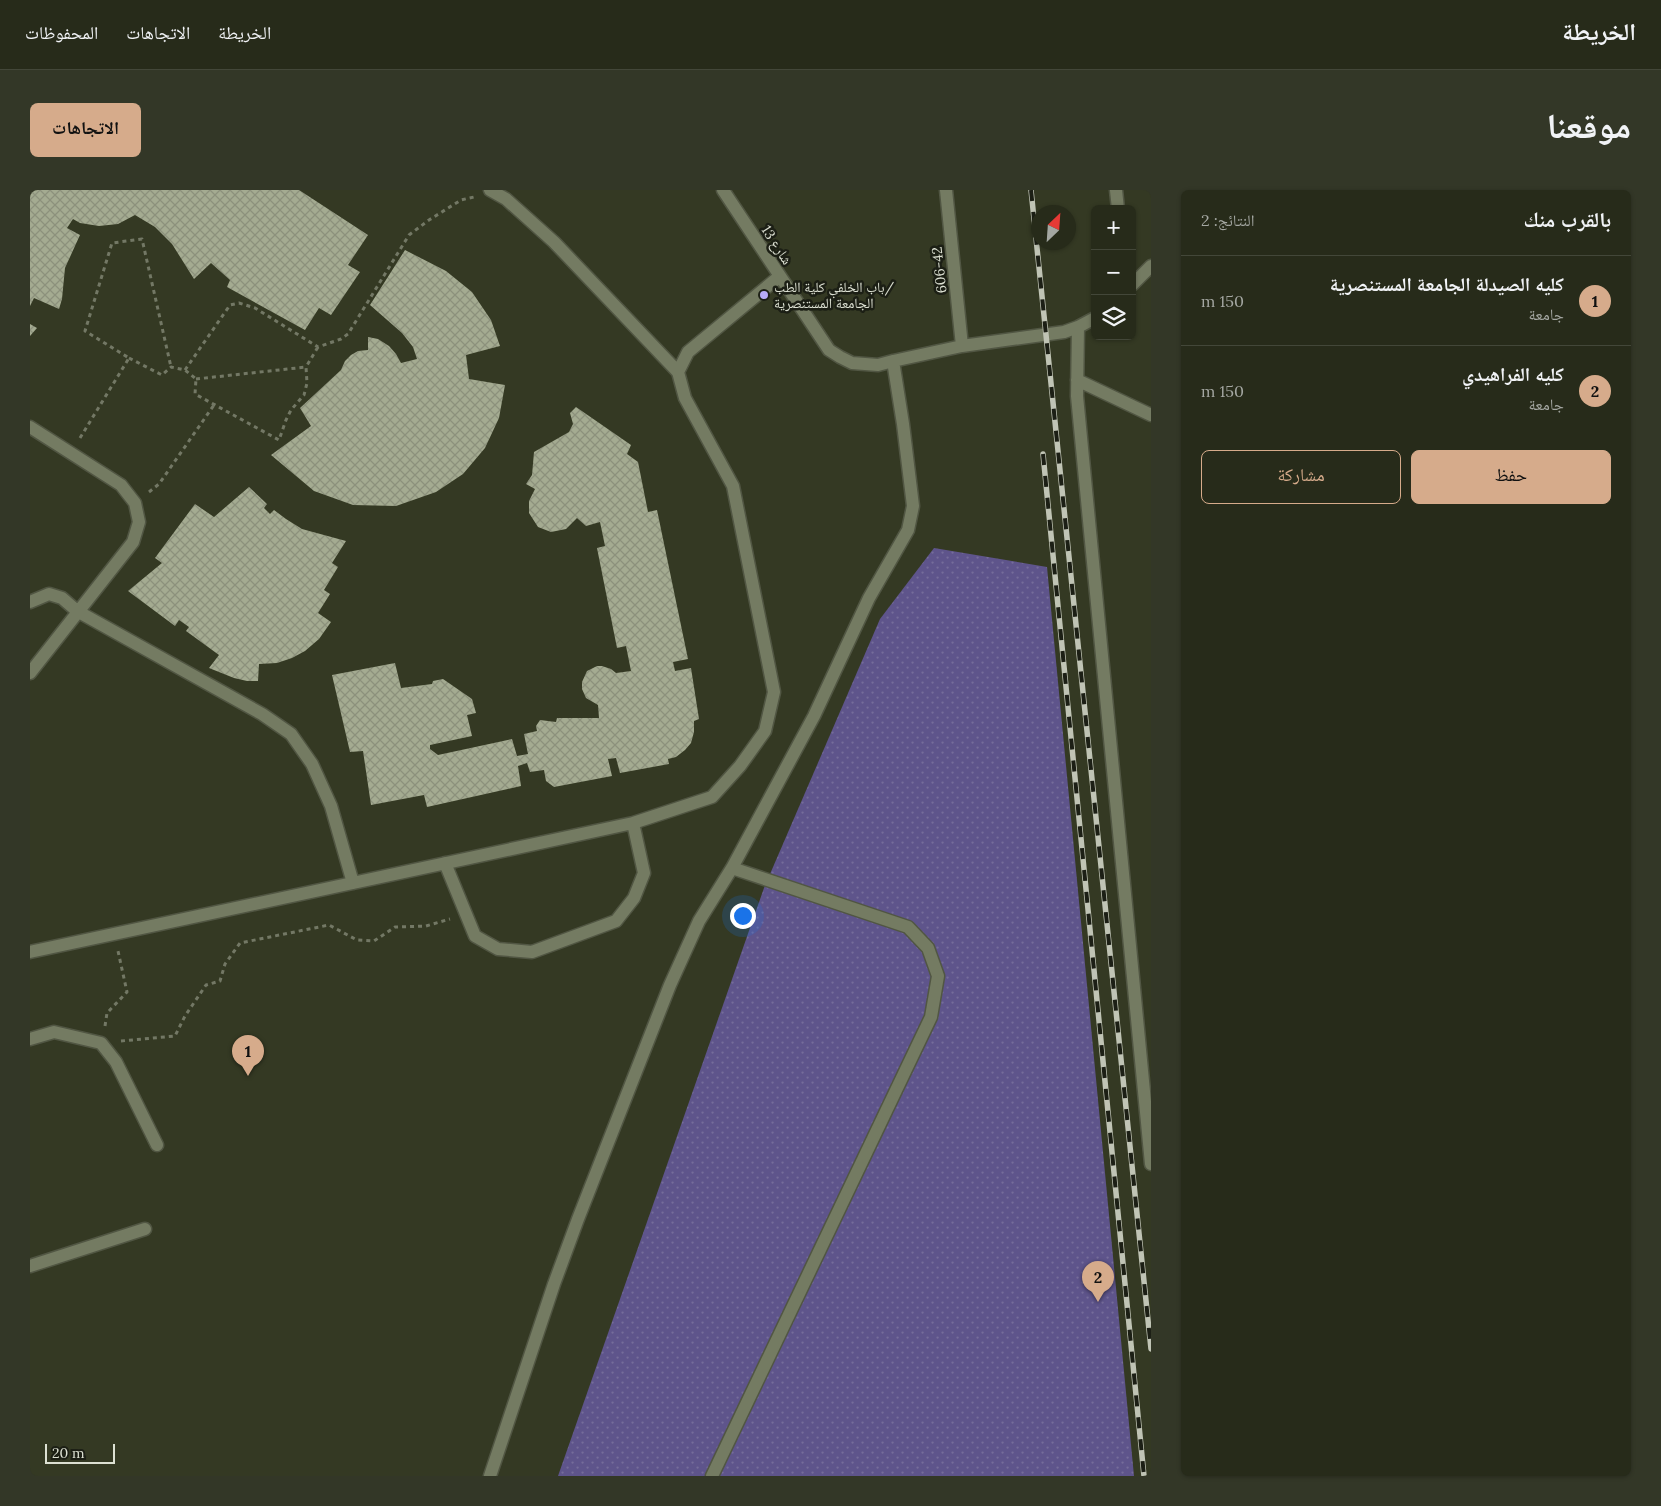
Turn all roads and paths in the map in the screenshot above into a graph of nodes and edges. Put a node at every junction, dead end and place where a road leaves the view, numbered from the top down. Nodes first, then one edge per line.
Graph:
1 (490, 190) edge
2 (723, 190) edge
3 (946, 190) edge
4 (1116, 190) edge
5 (506, 199) junction
6 (1118, 205) edge
7 (1151, 266) edge
8 (780, 276) junction
9 (1136, 281) edge
10 (1091, 320) edge
11 (1078, 327) junction
12 (962, 346) junction
13 (318, 347) junction
14 (129, 358) junction
15 (893, 361) junction
16 (171, 367) junction
17 (306, 367) junction
18 (185, 370) junction
19 (678, 372) junction
20 (196, 380) junction
21 (1077, 380) junction
22 (214, 405) junction
23 (1151, 415) edge
24 (30, 427) edge
25 (71, 452) junction
26 (136, 503) junction
27 (30, 602) edge
28 (77, 611) junction
29 (30, 673) edge
30 (633, 823) junction
31 (445, 863) junction
32 (732, 868) junction
33 (353, 883) junction
34 (466, 914) junction
35 (111, 935) junction
36 (30, 952) edge
37 (30, 1039) edge
38 (101, 1043) junction
39 (157, 1145) dead end
40 (1151, 1164) edge
41 (145, 1230) dead end
42 (30, 1266) edge
43 (490, 1476) edge
44 (712, 1476) edge

1 - 5 street
2 - 8 street, شارع 13
3 - 12 street, 606-42
4 - 6 street
5 - 13 path
5 - 19 street
7 - 9 street
8 - 15 street, شارع 13
8 - 19 street
10 - 11 street, شارع 13
11 - 12 street, شارع 13
11 - 21 street
12 - 15 street, شارع 13
13 - 17 path
13 - 18 path
14 - 16 path
14 - 16 path
14 - 25 path
15 - 32 street
16 - 18 path
17 - 20 path
17 - 22 path
18 - 20 path
19 - 30 street
20 - 22 path
21 - 23 street
21 - 40 street
22 - 26 path
24 - 25 street
25 - 26 street
26 - 28 street
27 - 28 street
28 - 29 street
28 - 33 street
30 - 31 street
30 - 34 street
31 - 33 street
31 - 34 street
32 - 43 street
32 - 44 street
33 - 35 street
34 - 38 path
35 - 36 street
35 - 38 path
37 - 38 street
38 - 39 street
41 - 42 street

